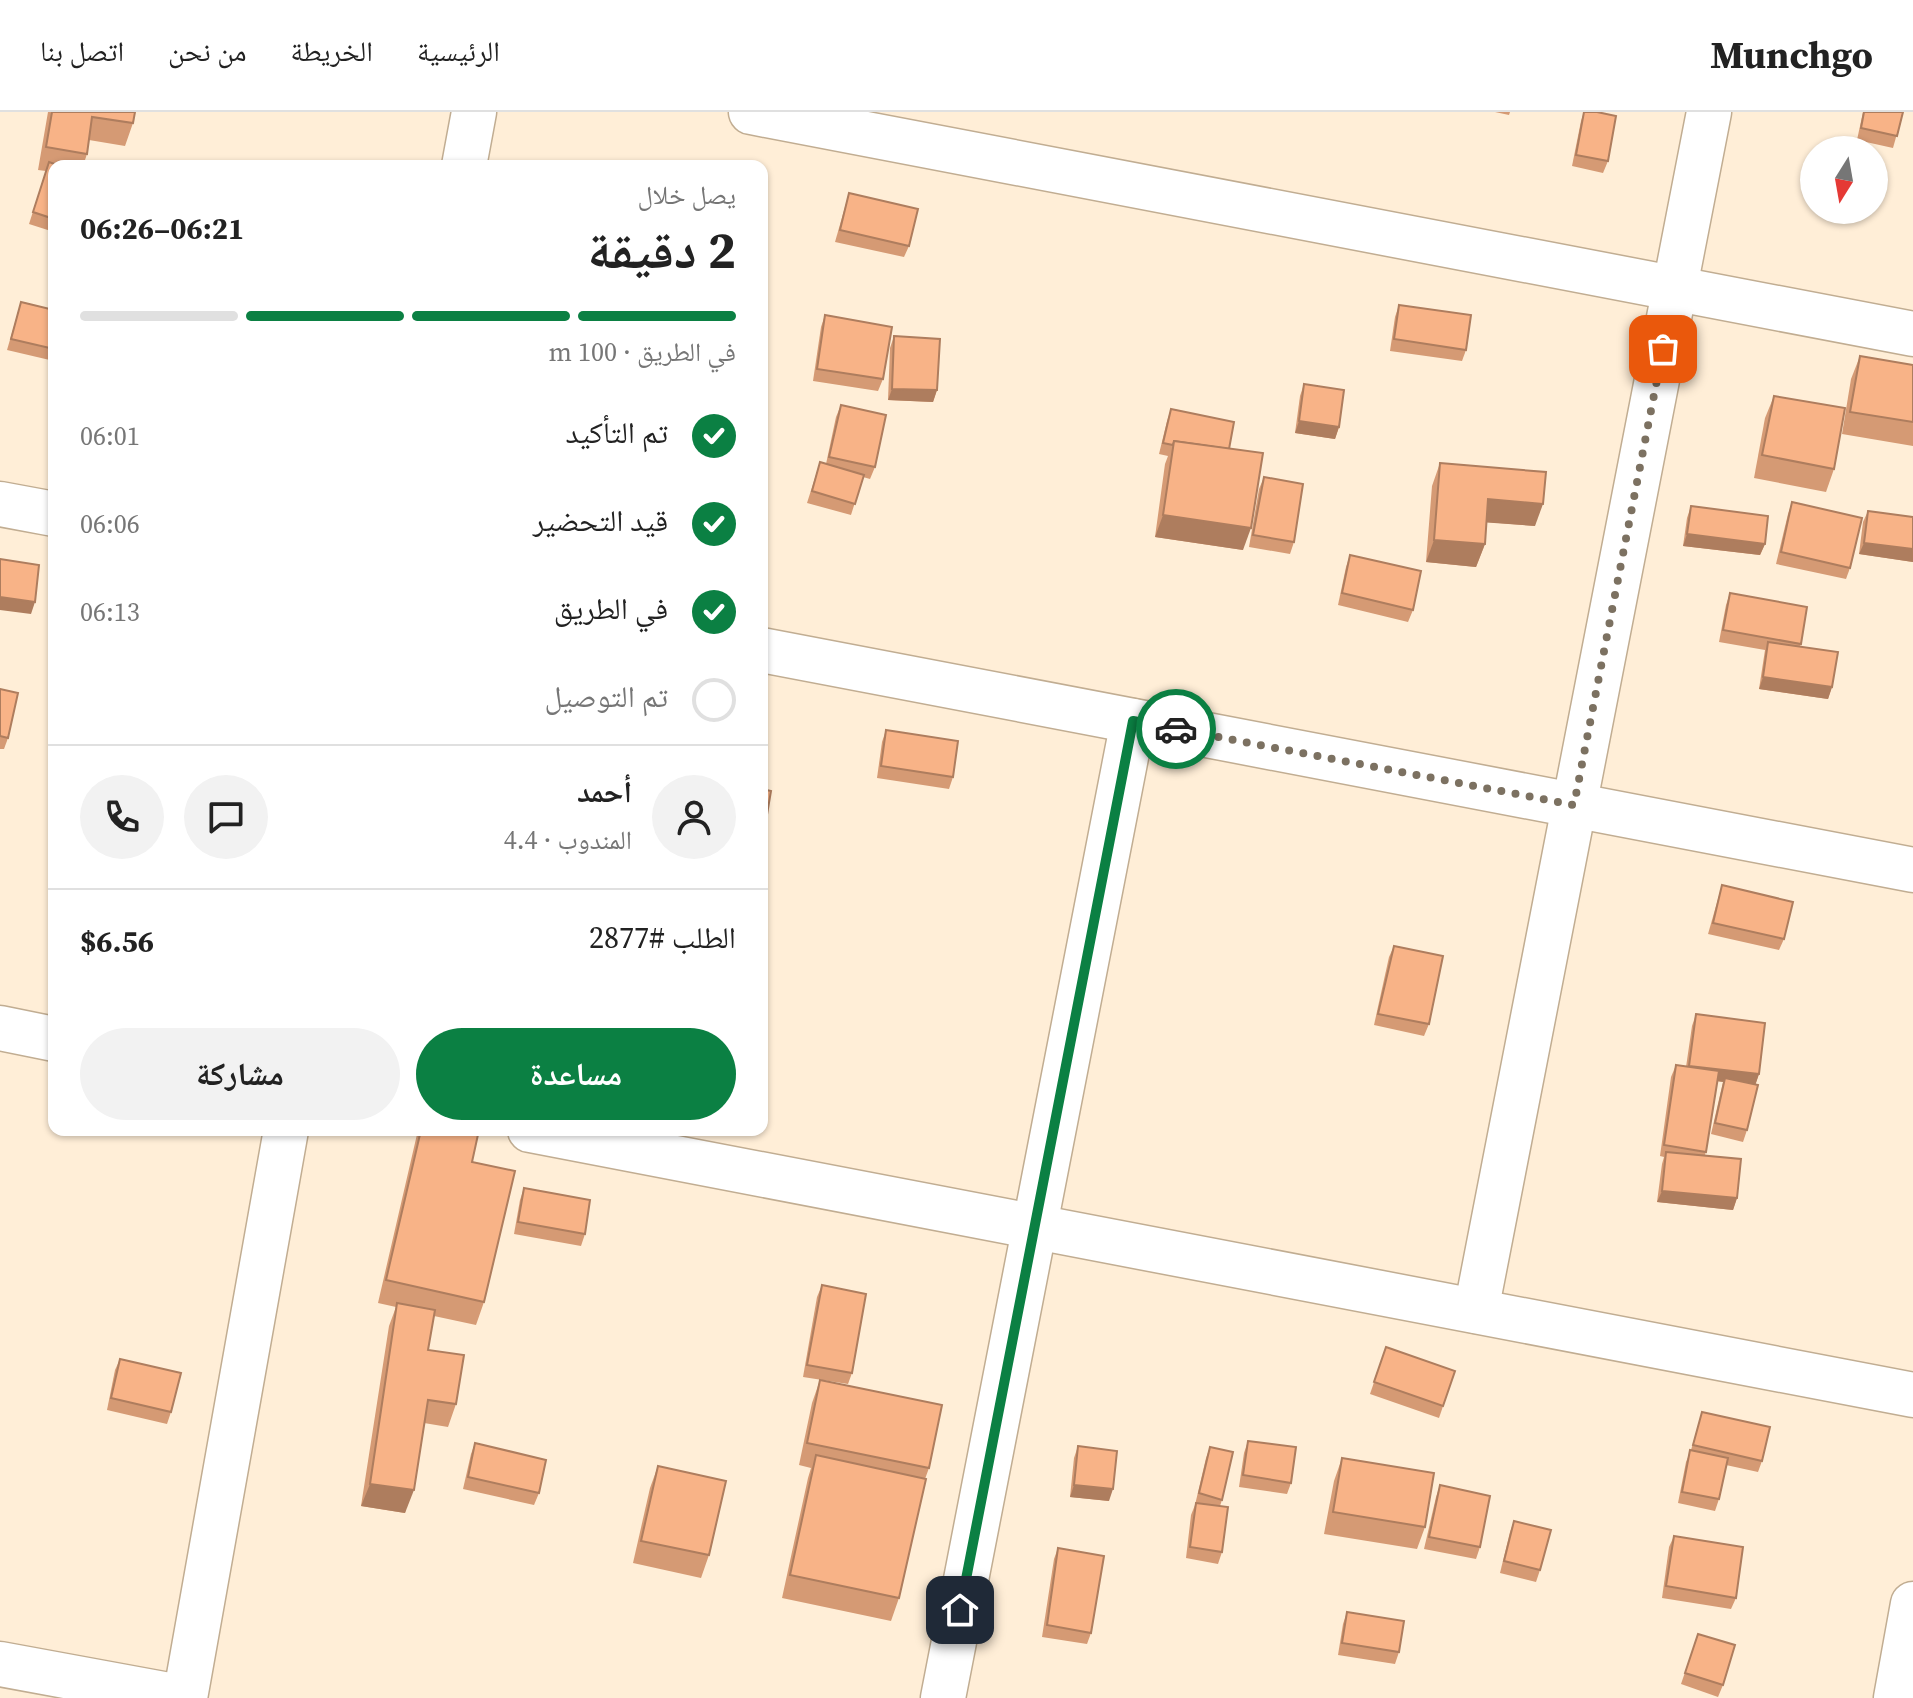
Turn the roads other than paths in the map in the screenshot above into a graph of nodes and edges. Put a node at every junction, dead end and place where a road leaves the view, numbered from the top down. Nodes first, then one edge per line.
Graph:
1 (474, 112) edge
2 (751, 112) edge
3 (1709, 112) edge
4 (465, 160) edge
5 (1675, 288) junction
6 (1913, 334) edge
7 (0, 504) edge
8 (48, 513) edge
9 (768, 651) edge
10 (1133, 721) junction
11 (1574, 805) junction
12 (1913, 870) edge
13 (0, 1028) edge
14 (48, 1038) edge
15 (285, 1136) edge
16 (561, 1136) edge
17 (1035, 1227) junction
18 (1476, 1311) junction
19 (1913, 1395) edge
20 (1913, 1604) edge
21 (0, 1664) edge
22 (185, 1698) edge
23 (943, 1698) edge
24 (1896, 1698) edge

1 - 4 street
2 - 5 street
3 - 5 street
5 - 6 street
5 - 11 street
7 - 8 street
9 - 10 street
10 - 11 street
10 - 17 street
11 - 12 street
11 - 18 street
13 - 14 street
15 - 22 street
16 - 17 street
17 - 18 street
17 - 23 street
18 - 19 street
20 - 24 street
21 - 22 street

